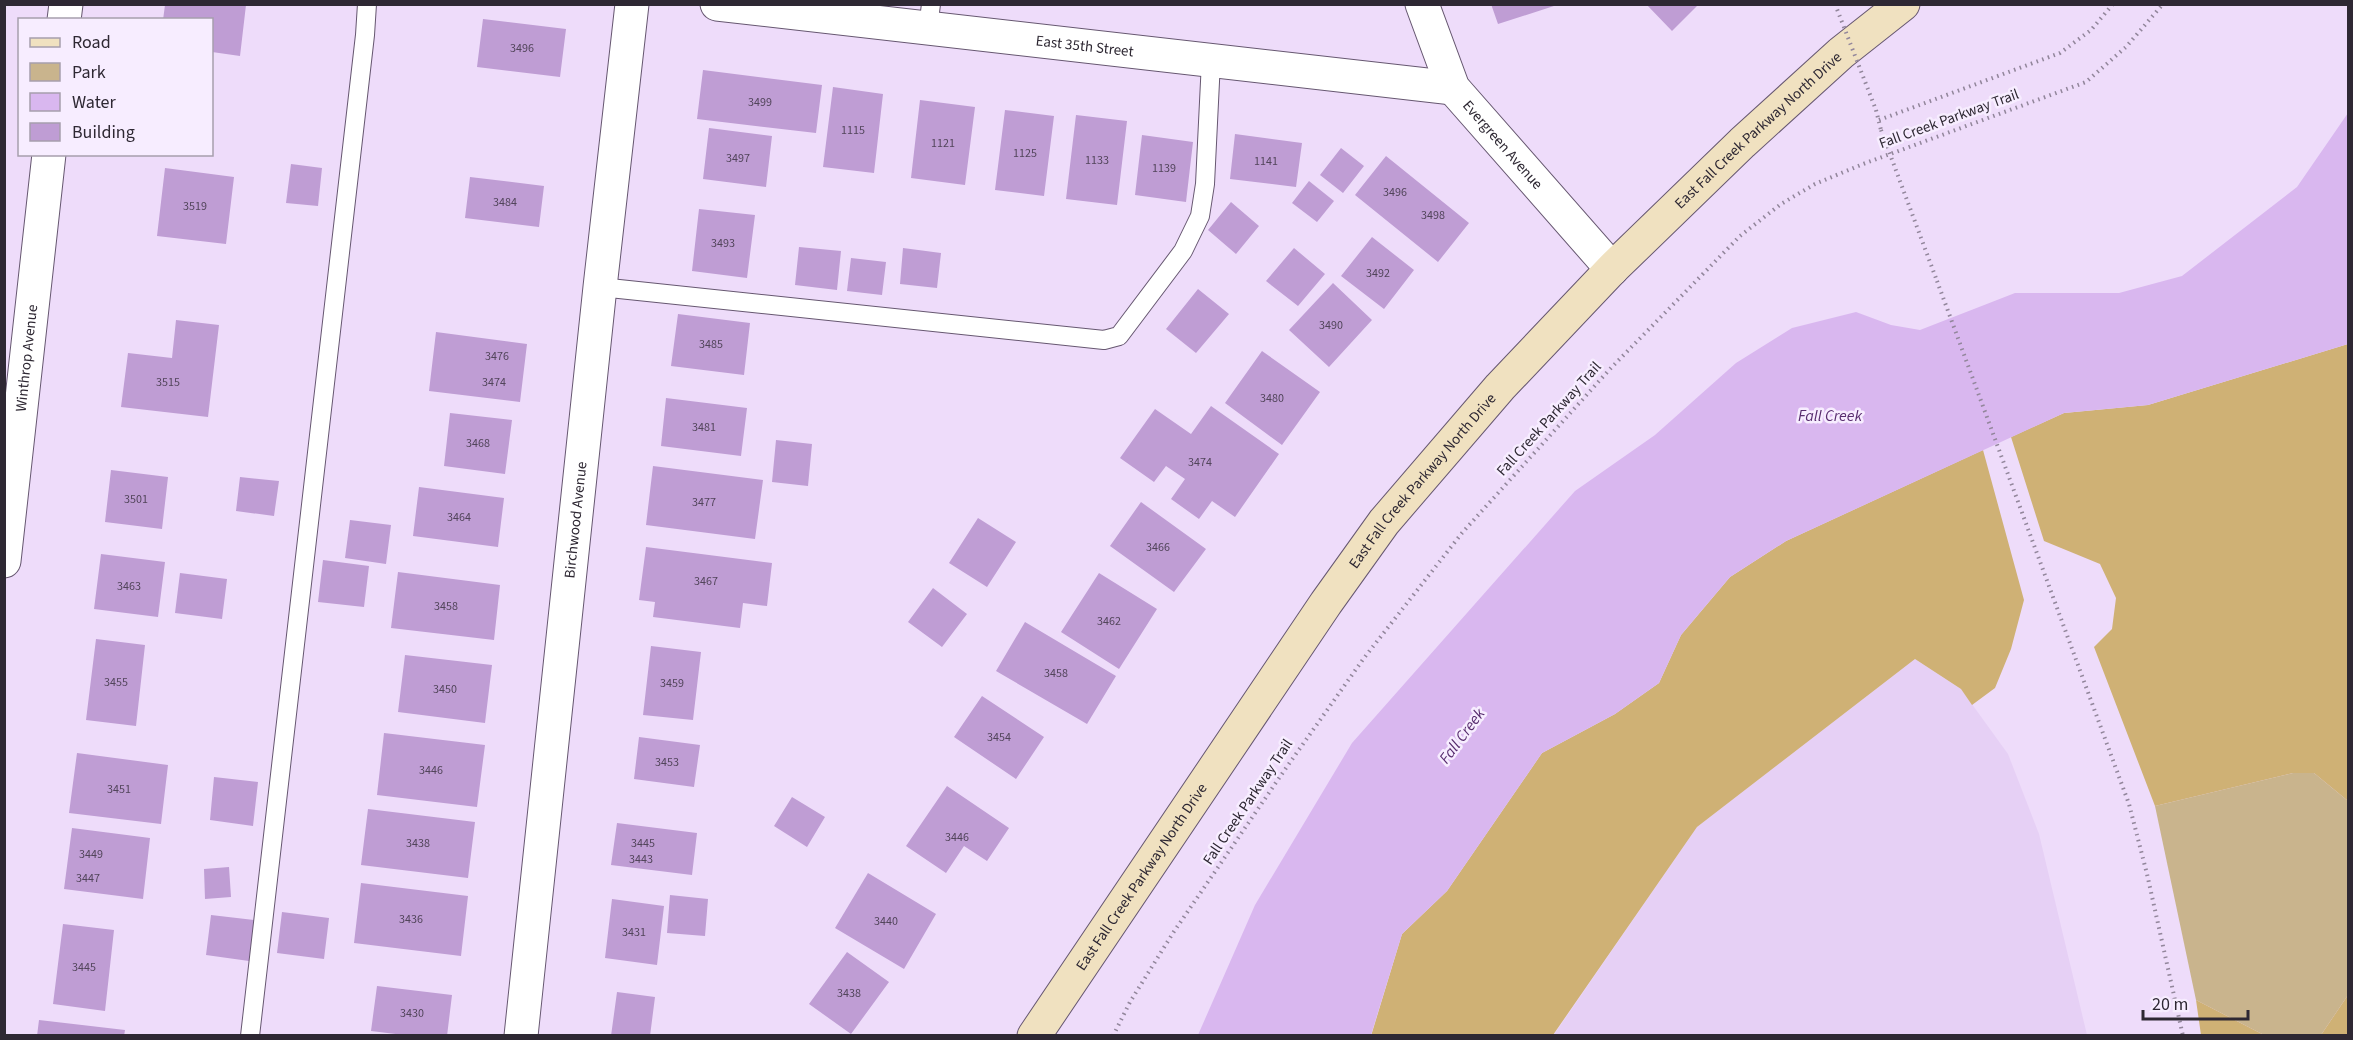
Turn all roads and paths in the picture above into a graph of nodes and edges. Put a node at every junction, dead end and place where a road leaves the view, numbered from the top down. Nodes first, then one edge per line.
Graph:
1 (367, 4) edge
2 (632, 4) edge
3 (717, 4) edge
4 (1422, 4) edge
5 (1835, 4) edge
6 (1903, 4) edge
7 (2114, 4) edge
8 (2163, 4) edge
9 (930, 16) edge
10 (1211, 61) junction
11 (1453, 88) junction
12 (1879, 120) junction
13 (50, 156) edge
14 (1612, 269) junction
15 (600, 287) junction
16 (4, 561) edge
17 (250, 1035) edge
18 (521, 1035) edge
19 (1034, 1035) edge
20 (1113, 1035) edge
21 (2183, 1035) edge

1 - 17 lane
2 - 15 street, Birchwood Avenue
3 - 9 street, East 35th Street
4 - 11 street, Evergreen Avenue
5 - 12 path, bridge
6 - 14 main road, East Fall Creek Parkway North Drive
7 - 12 path
8 - 20 path, Fall Creek Parkway Trail
9 - 10 street, East 35th Street
10 - 11 street, East 35th Street
10 - 15 lane
11 - 14 street, Evergreen Avenue
12 - 21 path, bridge
13 - 16 street, Winthrop Avenue
14 - 19 main road, East Fall Creek Parkway North Drive
15 - 18 street, Birchwood Avenue

